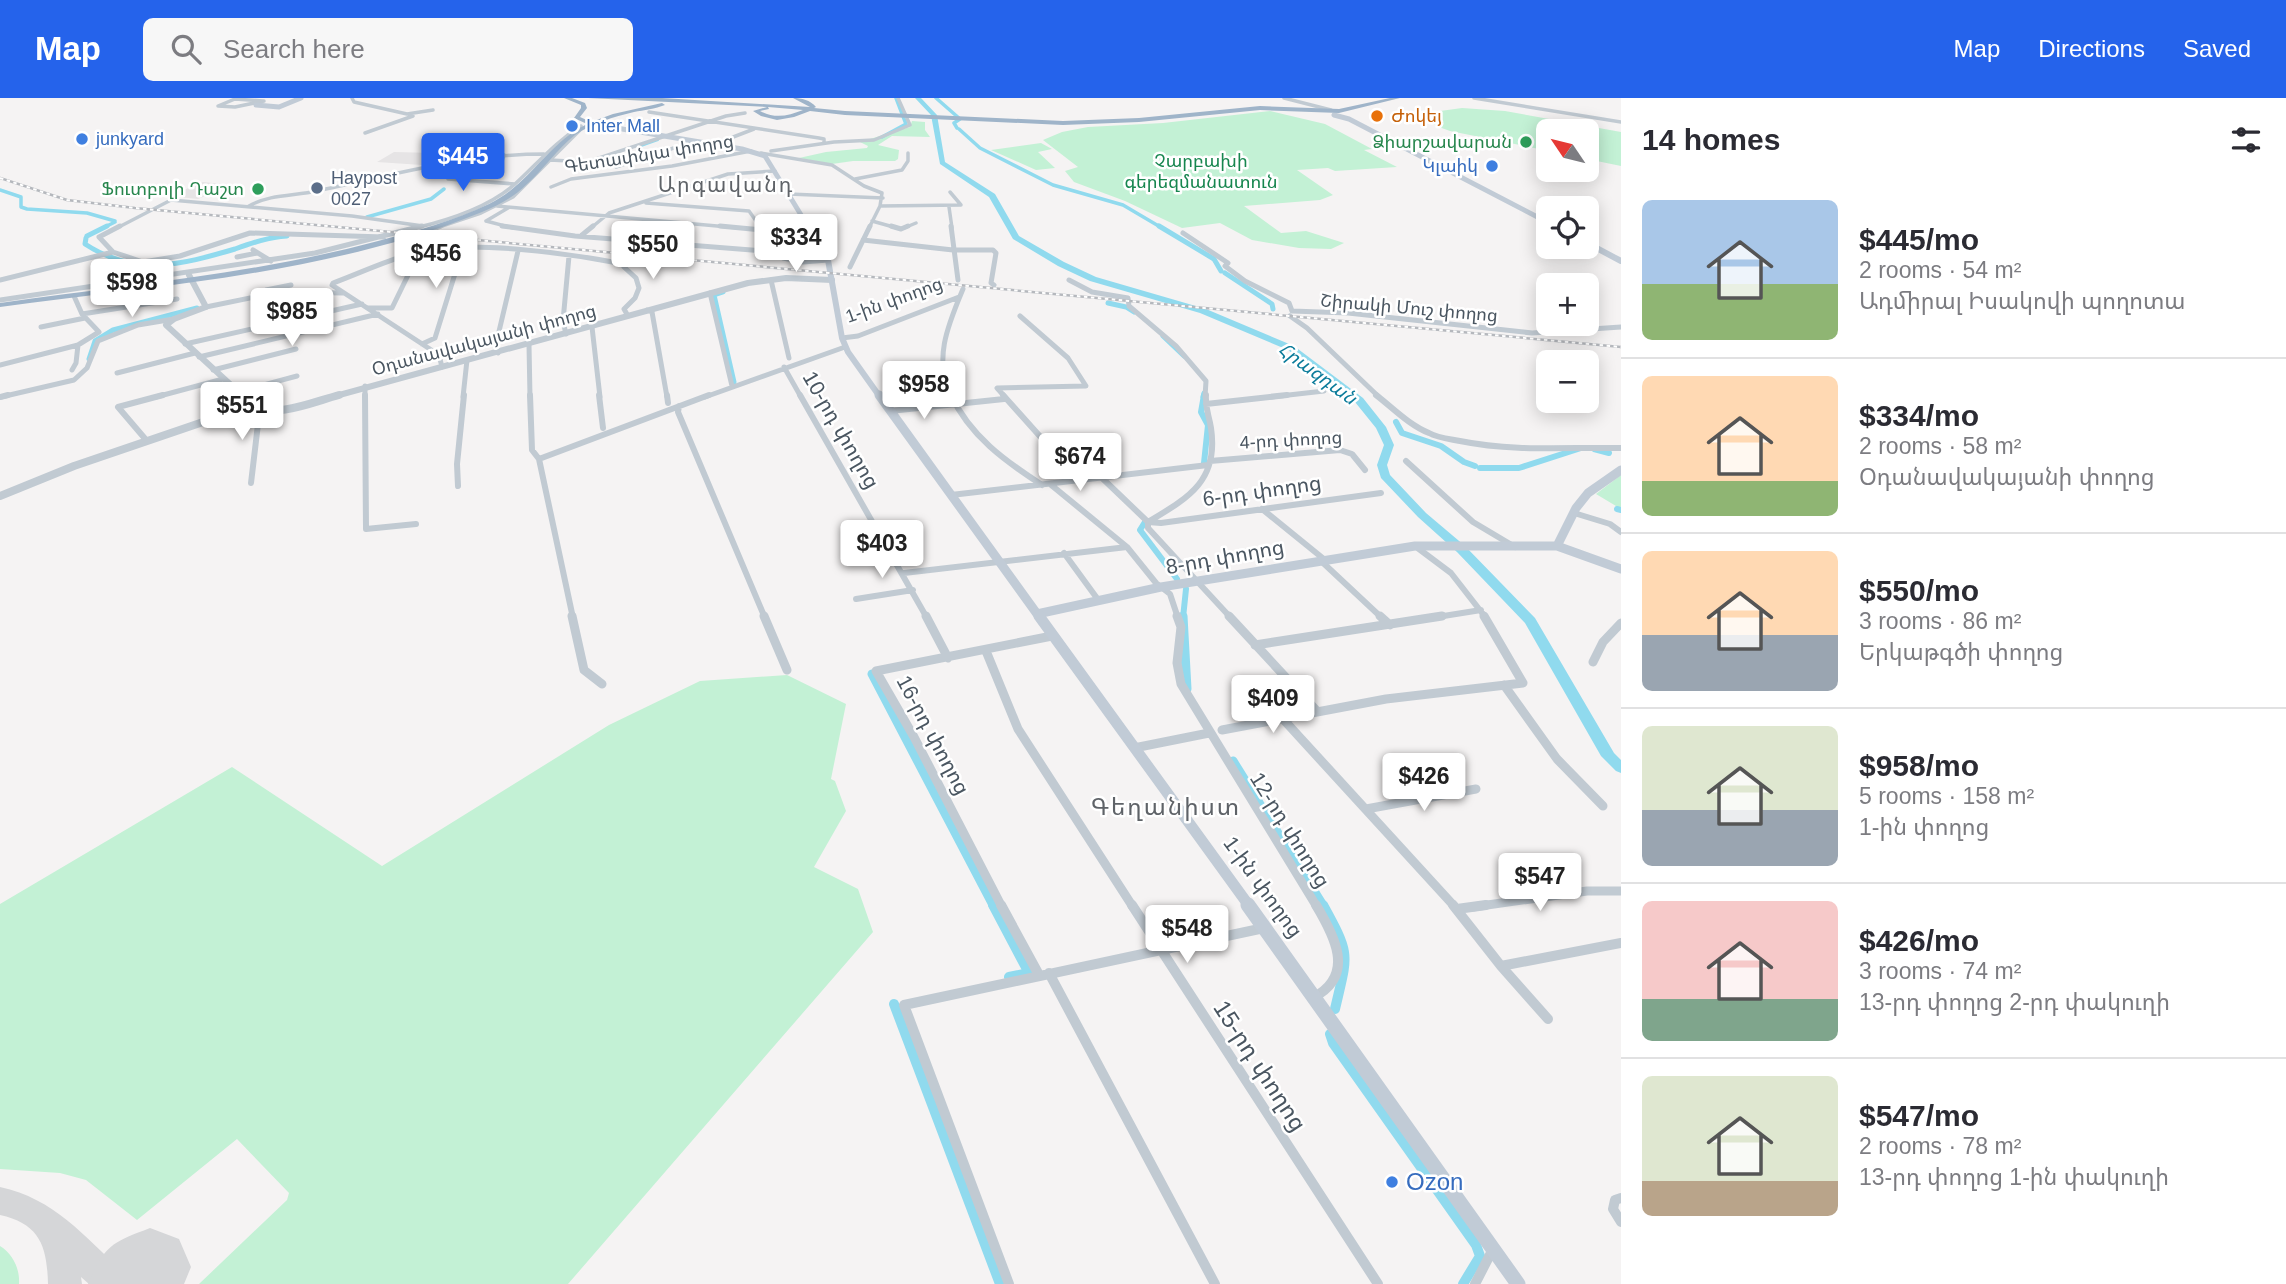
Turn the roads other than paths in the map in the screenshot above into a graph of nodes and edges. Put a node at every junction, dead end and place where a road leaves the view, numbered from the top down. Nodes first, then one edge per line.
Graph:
1 (301, 98) edge
2 (352, 98) edge
3 (567, 98) edge
4 (592, 98) edge
5 (681, 98) edge
6 (693, 98) edge
7 (778, 98) edge
8 (796, 98) edge
9 (802, 98) edge
10 (898, 98) edge
11 (1284, 98) edge
12 (1397, 98) edge
13 (1403, 98) edge
14 (1474, 98) edge
15 (629, 99) edge
16 (672, 101) junction
17 (810, 101) junction
18 (655, 102) edge
19 (747, 103) junction
20 (730, 104) junction
21 (256, 105) junction
22 (235, 107) junction
23 (783, 109) junction
24 (808, 111) junction
25 (649, 112) dead end
26 (1336, 112) junction
27 (221, 113) dead end
28 (745, 113) dead end
29 (881, 115) junction
30 (898, 117) junction
31 (711, 122) junction
32 (1621, 122) edge
33 (585, 126) junction
34 (755, 129) junction
35 (365, 133) dead end
36 (668, 136) junction
37 (695, 141) junction
38 (824, 143) junction
39 (715, 144) junction
40 (751, 150) junction
41 (761, 153) junction
42 (908, 153) dead end
43 (500, 154) junction
44 (544, 154) junction
45 (551, 160) junction
46 (616, 167) dead end
47 (530, 171) junction
48 (775, 171) junction
49 (855, 179) junction
50 (519, 187) junction
51 (551, 187) dead end
52 (950, 192) dead end
53 (789, 194) junction
54 (883, 198) junction
55 (642, 202) junction
56 (251, 205) junction
57 (497, 206) junction
58 (880, 206) junction
59 (949, 207) junction
60 (508, 208) junction
61 (1536, 216) edge
62 (1536, 216) edge
63 (603, 217) junction
64 (872, 221) junction
65 (916, 223) dead end
66 (420, 229) junction
67 (762, 230) junction
68 (1183, 233) dead end
69 (582, 235) junction
70 (393, 237) junction
71 (863, 240) junction
72 (463, 248) junction
73 (1599, 249) edge
74 (953, 250) junction
75 (518, 251) junction
76 (777, 251) junction
77 (113, 252) junction
78 (416, 252) junction
79 (429, 252) junction
80 (569, 256) junction
81 (237, 257) dead end
82 (828, 260) junction
83 (1621, 260) edge
84 (272, 261) junction
85 (850, 267) dead end
86 (190, 276) junction
87 (771, 279) junction
88 (833, 279) junction
89 (958, 279) dead end
90 (0, 280) edge
91 (1069, 280) dead end
92 (291, 285) dead end
93 (993, 285) dead end
94 (963, 289) dead end
95 (345, 293) junction
96 (710, 293) junction
97 (75, 296) junction
98 (959, 297) junction
99 (177, 299) dead end
100 (0, 303) edge
101 (362, 304) junction
102 (206, 307) junction
103 (368, 308) junction
104 (647, 310) junction
105 (378, 314) junction
106 (84, 316) junction
107 (628, 316) junction
108 (1020, 316) dead end
109 (1290, 316) dead end
110 (174, 318) junction
111 (41, 327) dead end
112 (592, 327) junction
113 (1621, 327) edge
114 (566, 334) junction
115 (844, 343) junction
116 (185, 344) junction
117 (422, 344) junction
118 (78, 345) junction
119 (529, 345) junction
120 (296, 349) dead end
121 (498, 353) junction
122 (197, 355) junction
123 (789, 358) dead end
124 (467, 360) junction
125 (0, 365) edge
126 (442, 367) junction
127 (783, 367) junction
128 (72, 370) dead end
129 (213, 370) junction
130 (117, 373) dead end
131 (297, 376) dead end
132 (223, 379) junction
133 (365, 386) junction
134 (732, 386) junction
135 (1324, 391) dead end
136 (237, 392) junction
137 (0, 397) edge
138 (1004, 399) junction
139 (668, 403) dead end
140 (954, 404) junction
141 (1206, 404) junction
142 (680, 406) junction
143 (247, 407) junction
144 (890, 411) junction
145 (266, 414) junction
146 (603, 428) dead end
147 (147, 441) junction
148 (1621, 448) edge
149 (539, 459) junction
150 (1406, 461) dead end
151 (1209, 463) junction
152 (1365, 470) dead end
153 (1621, 470) edge
154 (1101, 477) junction
155 (1079, 480) junction
156 (251, 483) dead end
157 (1046, 485) junction
158 (458, 486) dead end
159 (1381, 493) dead end
160 (951, 495) junction
161 (0, 496) edge
162 (1262, 509) junction
163 (1574, 513) junction
164 (1148, 522) junction
165 (416, 524) dead end
166 (1621, 532) edge
167 (1418, 546) junction
168 (1557, 546) junction
169 (1126, 547) junction
170 (1515, 547) junction
171 (1064, 553) junction
172 (1322, 560) junction
173 (1000, 562) junction
174 (1621, 569) edge
175 (904, 573) junction
176 (1197, 581) junction
177 (1161, 587) junction
178 (913, 590) junction
179 (856, 598) dead end
180 (1099, 601) junction
181 (1481, 610) junction
182 (1037, 614) junction
183 (1621, 623) edge
184 (1390, 625) junction
185 (1052, 636) junction
186 (1255, 645) junction
187 (986, 651) junction
188 (948, 659) junction
189 (1593, 662) dead end
190 (787, 670) dead end
191 (602, 684) dead end
192 (1504, 685) junction
193 (1316, 710) junction
194 (1283, 719) junction
195 (1222, 730) dead end
196 (1209, 733) junction
197 (1134, 748) junction
198 (1476, 789) dead end
199 (1603, 806) dead end
200 (1366, 809) junction
201 (1621, 891) edge
202 (1457, 909) junction
203 (1265, 928) junction
204 (1621, 943) edge
205 (1159, 950) junction
206 (1501, 966) junction
207 (1044, 974) junction
208 (1314, 997) junction
209 (1548, 1019) dead end
210 (1617, 1203) edge
211 (1621, 1222) edge
212 (1493, 1249) junction
213 (1009, 1284) edge
214 (1215, 1284) edge
215 (1378, 1284) edge
216 (1475, 1284) edge
217 (1518, 1284) edge

1 - 21 main road
2 - 35 street
3 - 33 highway
4 - 15 highway
5 - 16 highway
6 - 16 highway
6 - 18 highway
7 - 19 highway
8 - 24 highway
9 - 17 highway
10 - 38 street, Գետափնյա փողոց
11 - 26 street
12 - 26 highway
13 - 26 highway
14 - 32 street
15 - 18 highway
15 - 18 highway
15 - 20 highway
16 - 18 highway
17 - 24 highway
17 - 29 highway
18 - 19 highway
18 - 33 highway
18 - 33 highway
19 - 29 highway
20 - 23 highway
20 - 24 highway
21 - 22 street
21 - 22 street
22 - 27 street
23 - 24 highway
23 - 30 highway
25 - 31 street
26 - 30 highway
26 - 61 main road
26 - 62 main road
28 - 31 street
29 - 30 highway
31 - 34 street
31 - 36 street
33 - 36 main road
33 - 44 street
33 - 45 street
33 - 47 highway
33 - 50 highway
34 - 38 street
34 - 39 street
36 - 37 main road
36 - 45 street
37 - 39 main road
37 - 46 street
38 - 41 street, Գետափնյա փողոց
39 - 40 main road
40 - 41 main road
40 - 51 street, Գետափնյա փողոց
41 - 48 main road
41 - 49 street
42 - 49 street
43 - 44 street
43 - 50 street
43 - 56 street
44 - 47 street
45 - 50 street
47 - 50 street
47 - 66 highway
48 - 53 main road
48 - 55 street
49 - 54 street
50 - 57 street
50 - 66 highway
52 - 59 street
53 - 54 street
53 - 82 main road
54 - 58 street
55 - 63 street
55 - 67 street
56 - 66 street
56 - 77 street
57 - 60 street
57 - 66 street
58 - 59 street
58 - 64 street
59 - 74 street
60 - 63 street
60 - 69 street
63 - 67 street
63 - 69 street
64 - 65 street
64 - 71 street
66 - 70 highway
67 - 76 street
68 - 113 street, Շիրակի Մուշ փողոց
69 - 76 street
70 - 77 street
70 - 78 street
70 - 84 highway
70 - 86 highway
71 - 74 street
71 - 85 street
72 - 75 street
72 - 79 street
72 - 117 street
73 - 83 main road
74 - 89 street
74 - 93 street
75 - 80 street
75 - 121 street
76 - 82 street
77 - 90 street
78 - 79 street
78 - 95 street
79 - 103 street
80 - 107 street
80 - 114 street
81 - 84 street
82 - 88 main road
84 - 86 highway
86 - 97 street
86 - 100 highway
86 - 102 street
87 - 88 street, Օդանավակայանի փողոց
87 - 96 street, Օդանավակայանի փողոց
87 - 123 street
88 - 115 main road
91 - 141 street
92 - 102 street
94 - 98 street
95 - 101 street
95 - 102 street
96 - 104 street, Օդանավակայանի փողոց
96 - 134 street
97 - 100 street
97 - 106 street
98 - 115 street, 1-ին փողոց
98 - 140 street
99 - 106 street
101 - 103 street
101 - 116 street
102 - 110 street
103 - 105 street
104 - 107 street, Օդանավակայանի փողոց
104 - 139 street
105 - 117 street
105 - 122 street
106 - 111 street
106 - 118 street
107 - 112 street, Օդանավակայանի փողոց
108 - 138 street
109 - 148 street
110 - 116 street
110 - 137 street
112 - 114 street, Օդանավակայանի փողոց
112 - 146 street
114 - 119 street, Օդանավակայանի փողոց
115 - 127 street
115 - 144 main road, 1-ին փողոց
116 - 122 street
117 - 126 street
118 - 125 street
118 - 128 street
119 - 121 street, Օդանավակայանի փողոց
119 - 149 street
120 - 129 street
121 - 124 street, Օդանավակայանի փողոց
122 - 129 street
122 - 130 street
124 - 126 street, Օդանավակայանի փողոց
124 - 158 street
126 - 133 street, Օդանավակայանի փողոց
127 - 134 street
127 - 175 street, 10-րդ փողոց
129 - 132 street
131 - 136 street
132 - 136 street
132 - 147 street
133 - 145 street, Օդանավակայանի փողոց
133 - 165 street
134 - 142 street
135 - 141 street
136 - 143 street
138 - 140 street
138 - 155 street
140 - 144 street
140 - 157 street, 12-րդ փողոց
141 - 151 street
142 - 149 street
142 - 190 street
143 - 145 street
143 - 147 street
144 - 160 main road, 1-ին փողոց
145 - 156 street
147 - 161 street
149 - 191 street
150 - 170 street
151 - 152 street, 4-րդ փողոց
151 - 154 street, 4-րդ փողոց
151 - 164 street
153 - 163 main road
154 - 155 street, 4-րդ փողոց
154 - 164 street
155 - 157 street, 4-րդ փողոց
157 - 160 street, 4-րդ փողոց
157 - 169 street, 12-րդ փողոց
159 - 162 street, 6-րդ փողոց
160 - 173 main road, 1-ին փողոց
162 - 164 street, 6-րդ փողոց
162 - 172 street
163 - 166 street
163 - 168 main road
164 - 176 street
167 - 170 main road, 8-րդ փողոց
167 - 172 main road, 8-րդ փողոց
167 - 181 street
168 - 170 main road
168 - 174 main road
169 - 171 street
169 - 177 street, 12-րդ փողոց
171 - 173 street
171 - 180 street
172 - 176 main road, 8-րդ փողոց
172 - 184 street
173 - 175 street
173 - 182 main road, 1-ին փողոց
175 - 178 street, 10-րդ փողոց
176 - 177 main road, 8-րդ փողոց
176 - 186 street
177 - 180 main road, 8-րդ փողոց
177 - 196 street, 12-րդ փողոց
178 - 179 street
178 - 188 street, 10-րդ փողոց
180 - 182 main road, 8-րդ փողոց
181 - 184 street
181 - 192 street
182 - 185 main road, 1-ին փողոց
183 - 189 street
184 - 186 street
185 - 187 street, 16-րդ փողոց
185 - 197 main road, 1-ին փողոց
186 - 193 street
187 - 188 street, 16-րդ փողոց
187 - 205 street, 15-րդ փողոց
188 - 207 street, 16-րդ փողոց
192 - 193 street
192 - 199 street
193 - 194 street
194 - 195 street
194 - 200 street
196 - 197 street
196 - 208 street, 12-րդ փողոց
197 - 203 main road, 1-ին փողոց
198 - 200 street
200 - 202 street
201 - 202 street
202 - 206 street
203 - 205 street
203 - 208 main road, 1-ին փողոց
204 - 206 street
205 - 207 street
205 - 215 street, 15-րդ փողոց
206 - 209 street
207 - 213 street
207 - 214 street, 16-րդ փողոց
208 - 212 main road, 1-ին փողոց
210 - 211 street
212 - 216 street
212 - 217 main road, 1-ին փողոց

